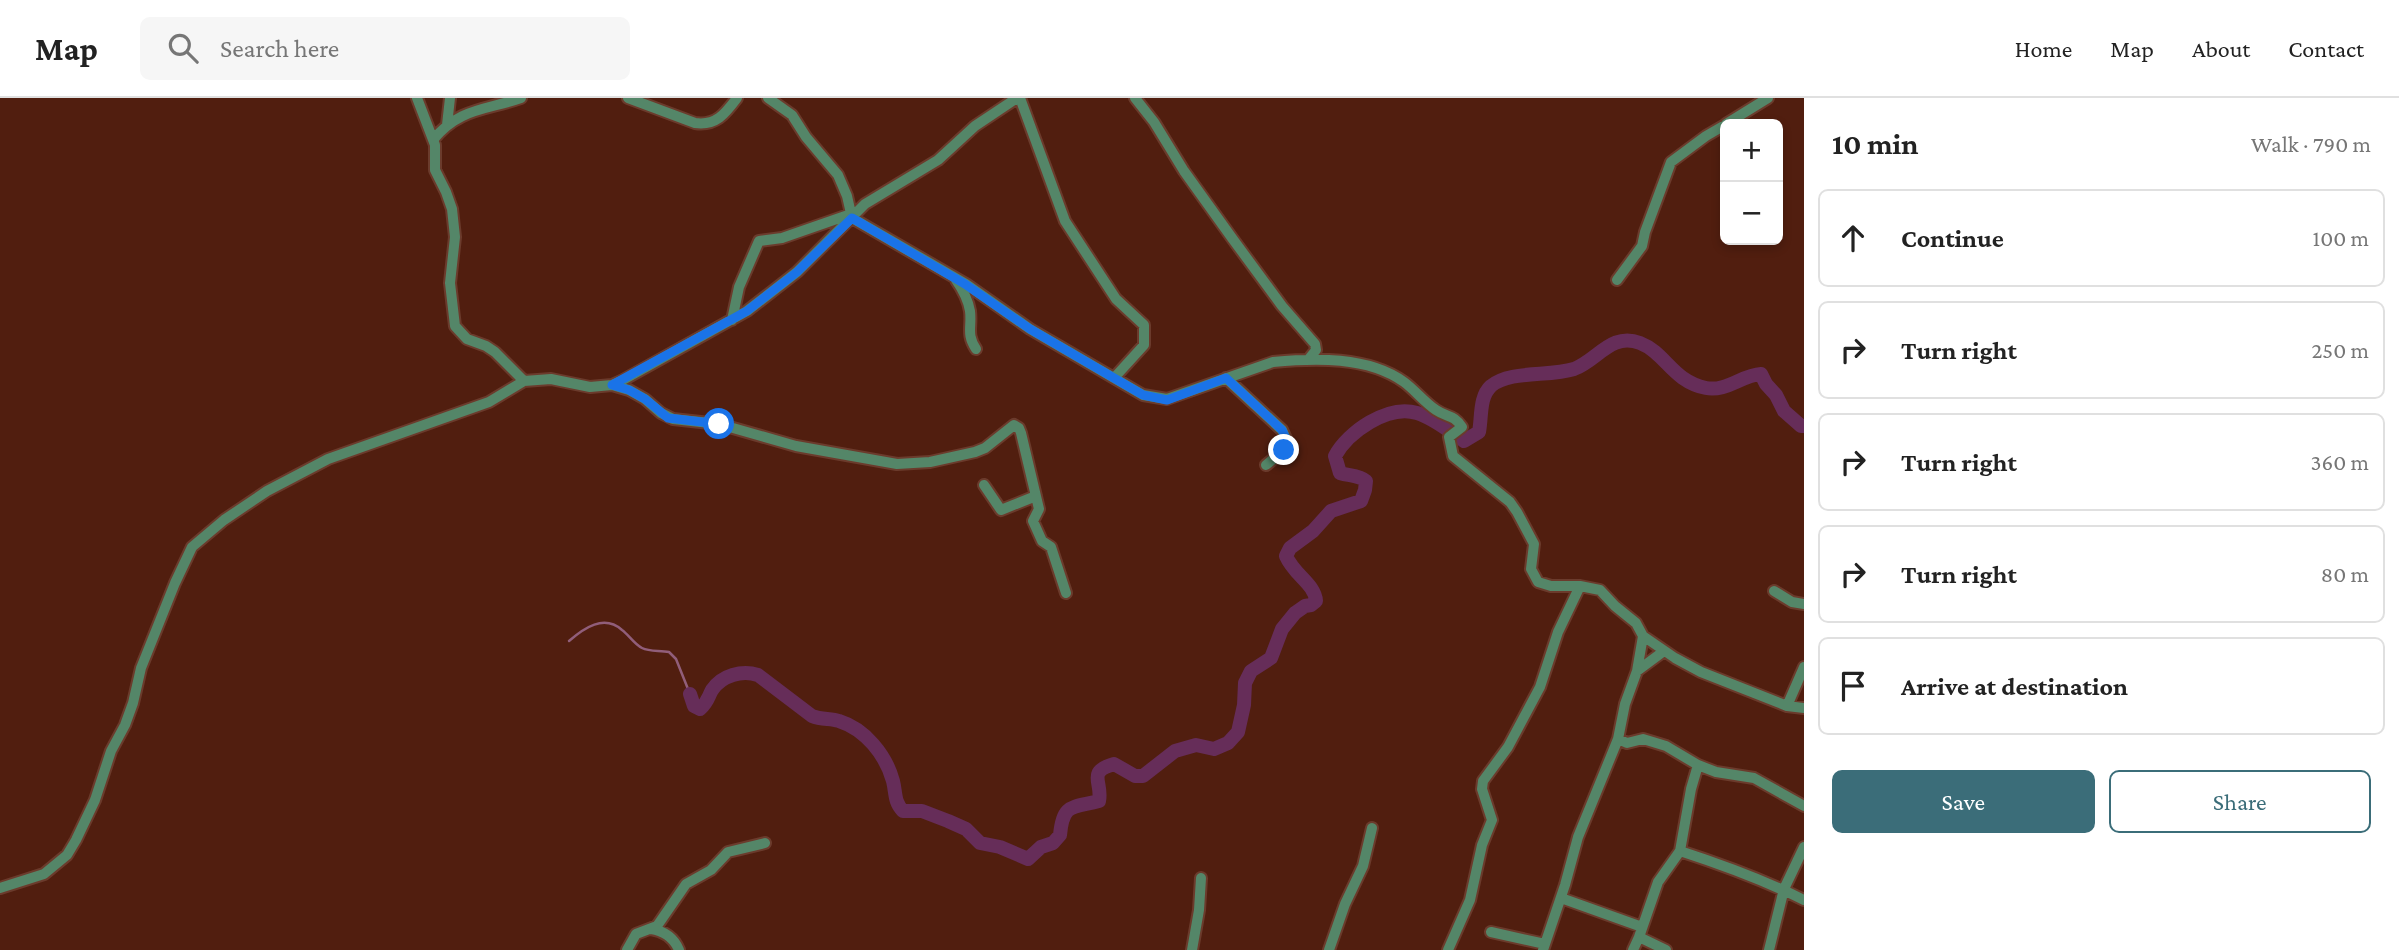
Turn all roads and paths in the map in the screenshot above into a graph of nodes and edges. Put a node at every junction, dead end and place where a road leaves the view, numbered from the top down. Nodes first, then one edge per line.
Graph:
1 (417, 98) edge
2 (450, 98) edge
3 (521, 98) edge
4 (628, 98) edge
5 (737, 98) edge
6 (767, 98) edge
7 (1018, 98) edge
8 (1135, 98) edge
9 (1768, 98) edge
10 (1735, 119) edge
11 (447, 125) junction
12 (1720, 128) edge
13 (433, 140) junction
14 (852, 216) junction
15 (955, 278) junction
16 (1617, 280) dead end
17 (732, 320) junction
18 (976, 349) dead end
19 (1308, 360) junction
20 (1114, 378) junction
21 (1226, 378) junction
22 (524, 382) junction
23 (612, 385) junction
24 (1266, 465) dead end
25 (985, 485) dead end
26 (1036, 496) junction
27 (1580, 586) junction
28 (1774, 591) dead end
29 (1066, 593) dead end
30 (1804, 604) edge
31 (1643, 636) junction
32 (1664, 651) junction
33 (1804, 667) edge
34 (1637, 671) junction
35 (1787, 706) junction
36 (1804, 708) edge
37 (1618, 739) junction
38 (1698, 765) junction
39 (1804, 806) edge
40 (1372, 828) dead end
41 (765, 843) dead end
42 (1804, 847) edge
43 (1680, 851) junction
44 (1201, 878) dead end
45 (0, 888) edge
46 (1784, 889) junction
47 (1561, 898) junction
48 (1804, 900) edge
49 (651, 929) junction
50 (1491, 932) dead end
51 (1641, 932) junction
52 (1544, 947) edge
53 (627, 950) edge
54 (679, 950) edge
55 (1192, 950) edge
56 (1329, 950) edge
57 (1448, 950) edge
58 (1633, 950) edge
59 (1666, 950) edge
60 (1769, 950) edge

1 - 13 street
2 - 11 street
3 - 11 street
4 - 5 street
6 - 14 street
7 - 14 street
7 - 20 street
8 - 19 street
9 - 10 street
11 - 13 street
12 - 16 street
13 - 22 street
14 - 15 street
14 - 17 street
14 - 17 street
15 - 18 street
15 - 20 street
17 - 23 street
19 - 21 street
19 - 27 street
20 - 21 street
21 - 24 street
22 - 23 street
22 - 45 street
23 - 26 street
25 - 26 street
26 - 29 street
27 - 31 street
27 - 57 street
28 - 30 street
31 - 32 street
31 - 34 street
32 - 34 street
32 - 35 street
33 - 35 street
34 - 37 street
35 - 36 street
37 - 38 street
37 - 47 street
38 - 39 street
38 - 43 street
40 - 56 street
41 - 49 street
42 - 46 street
43 - 46 street
43 - 51 street
44 - 55 street
46 - 48 street
46 - 60 street
47 - 51 street
47 - 52 street
49 - 53 street
49 - 54 street
50 - 52 street
51 - 58 street
51 - 59 street

